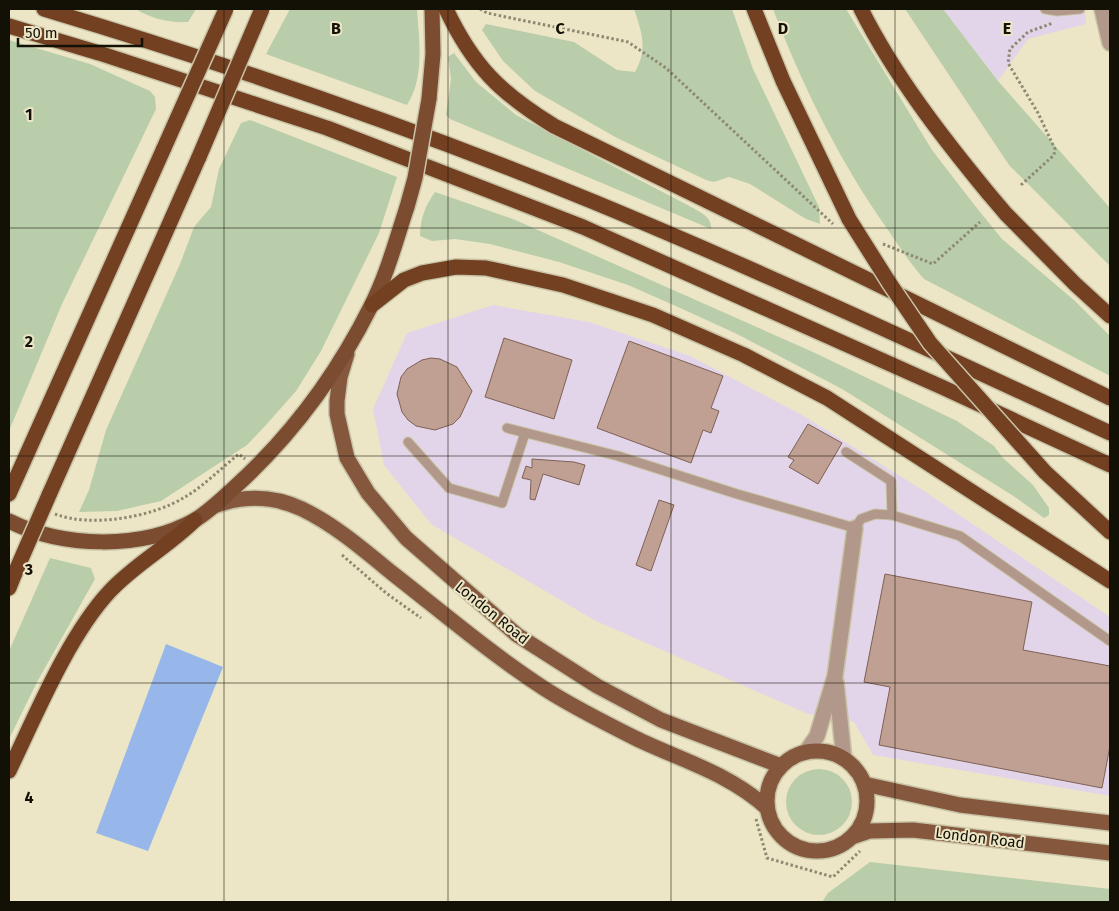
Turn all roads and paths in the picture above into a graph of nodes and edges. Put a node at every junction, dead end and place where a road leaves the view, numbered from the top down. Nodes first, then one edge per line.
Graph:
1 (44, 9) edge
2 (226, 9) edge
3 (262, 9) edge
4 (432, 9) edge
5 (446, 9) edge
6 (480, 9) edge
7 (754, 9) edge
8 (861, 9) edge
9 (1045, 9) edge
10 (1080, 9) edge
11 (1102, 9) edge
12 (1055, 22) dead end
13 (9, 26) edge
14 (1110, 43) edge
15 (1021, 185) dead end
16 (980, 222) dead end
17 (845, 223) junction
18 (878, 242) dead end
19 (372, 305) junction
20 (1110, 316) edge
21 (350, 346) junction
22 (1110, 398) edge
23 (507, 428) dead end
24 (524, 433) junction
25 (1110, 433) edge
26 (408, 442) dead end
27 (846, 452) dead end
28 (1110, 465) edge
29 (11, 488) edge
30 (214, 506) junction
31 (892, 515) junction
32 (195, 520) junction
33 (9, 521) edge
34 (855, 528) junction
35 (1110, 532) edge
36 (1110, 581) edge
37 (9, 588) edge
38 (1110, 641) edge
39 (835, 676) junction
40 (806, 752) junction
41 (844, 758) junction
42 (781, 766) junction
43 (9, 771) edge
44 (864, 784) junction
45 (767, 808) junction
46 (1110, 823) edge
47 (852, 838) junction
48 (1110, 853) edge

1 - 25 highway
2 - 29 highway, bridge
3 - 37 highway, bridge
4 - 19 highway, bridge
5 - 22 highway
6 - 17 path
7 - 17 highway
8 - 20 highway, bridge
9 - 10 lane
11 - 14 street
12 - 15 path
13 - 28 highway
16 - 18 path
17 - 35 highway, bridge
19 - 21 highway
19 - 36 highway
21 - 30 highway
21 - 42 main road, London Road
23 - 24 lane
24 - 26 lane
24 - 34 lane
27 - 31 lane
30 - 32 highway
30 - 45 main road, London Road
31 - 34 lane
31 - 38 lane
32 - 33 highway
32 - 43 highway
34 - 39 street
39 - 40 street
39 - 41 street
40 - 41 main road
40 - 42 main road
41 - 44 main road
42 - 45 main road
44 - 46 main road, London Road
44 - 47 main road
45 - 47 main road
47 - 48 main road, London Road

